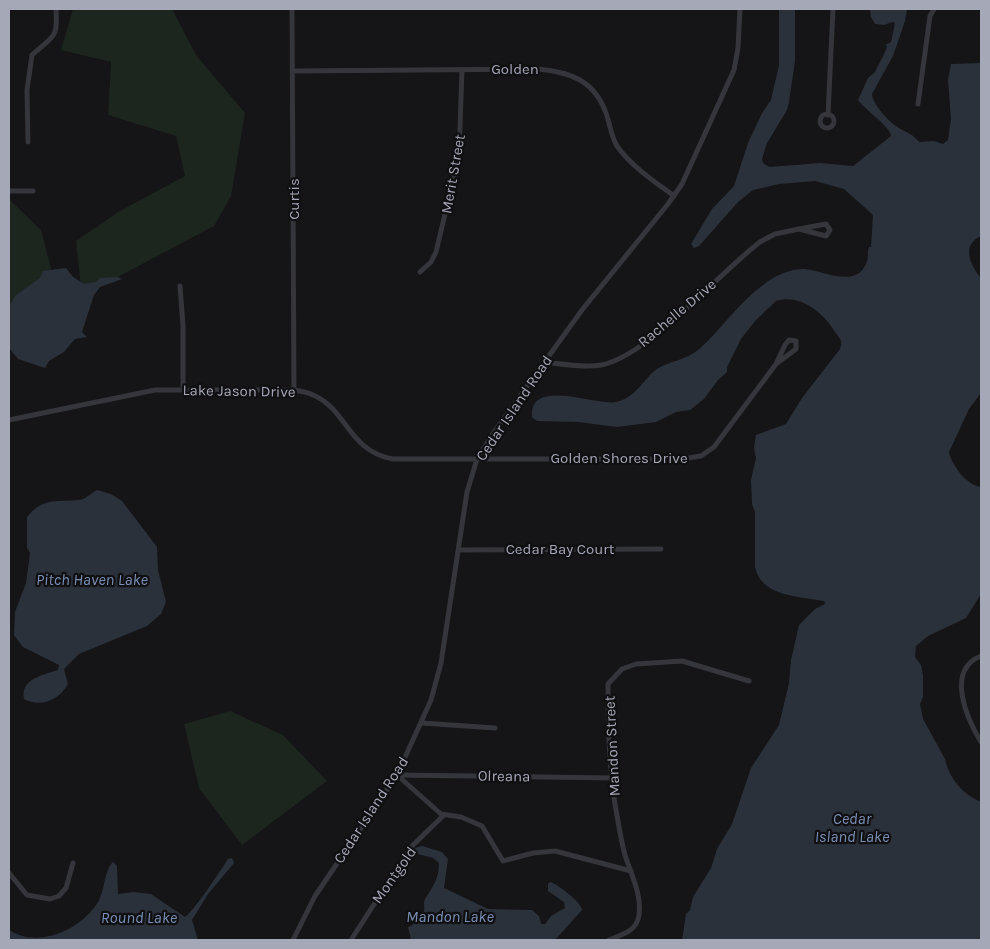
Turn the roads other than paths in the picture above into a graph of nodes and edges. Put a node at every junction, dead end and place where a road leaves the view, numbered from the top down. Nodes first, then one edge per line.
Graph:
1 (56, 9) edge
2 (292, 9) edge
3 (740, 9) edge
4 (833, 9) edge
5 (934, 9) edge
6 (462, 70) junction
7 (293, 71) junction
8 (918, 104) dead end
9 (828, 115) dead end
10 (28, 142) dead end
11 (9, 191) edge
12 (33, 191) dead end
13 (674, 196) junction
14 (799, 228) junction
15 (420, 272) dead end
16 (180, 286) dead end
17 (544, 362) junction
18 (776, 364) junction
19 (183, 389) junction
20 (294, 390) junction
21 (9, 420) edge
22 (477, 459) junction
23 (661, 549) dead end
24 (459, 550) junction
25 (981, 656) edge
26 (750, 681) dead end
27 (422, 722) junction
28 (495, 728) dead end
29 (981, 742) edge
30 (397, 775) junction
31 (612, 778) junction
32 (444, 816) junction
33 (73, 862) dead end
34 (631, 871) junction
35 (9, 873) edge
36 (293, 940) edge
37 (350, 940) edge
38 (609, 940) edge

1 - 10 street
2 - 7 street, Curtis
3 - 13 street, Cedar Island Road
4 - 9 street
5 - 8 street
6 - 7 street, Golden
6 - 13 street, Golden
6 - 15 street, Merit Street
7 - 20 street, Curtis
11 - 12 street
13 - 17 street, Cedar Island Road
14 - 14 street, Rachelle Drive
14 - 17 street, Rachelle Drive
16 - 19 street
17 - 22 street, Cedar Island Road
18 - 18 street, Golden Shores Drive
18 - 22 street, Golden Shores Drive
19 - 20 street, Lake Jason Drive
19 - 21 street, Lake Jason Drive
20 - 22 street, Lake Jason Drive
22 - 24 street, Cedar Island Road
23 - 24 street, Cedar Bay Court
24 - 27 street, Cedar Island Road
25 - 29 street
26 - 31 street, Mandon Street
27 - 28 street
27 - 30 street, Cedar Island Road
30 - 31 street, Olreana
30 - 32 street
30 - 36 street, Cedar Island Road
31 - 34 street, Mandon Street
32 - 34 street
32 - 37 street, Montgold
33 - 35 street
34 - 38 street, Mandon Street

